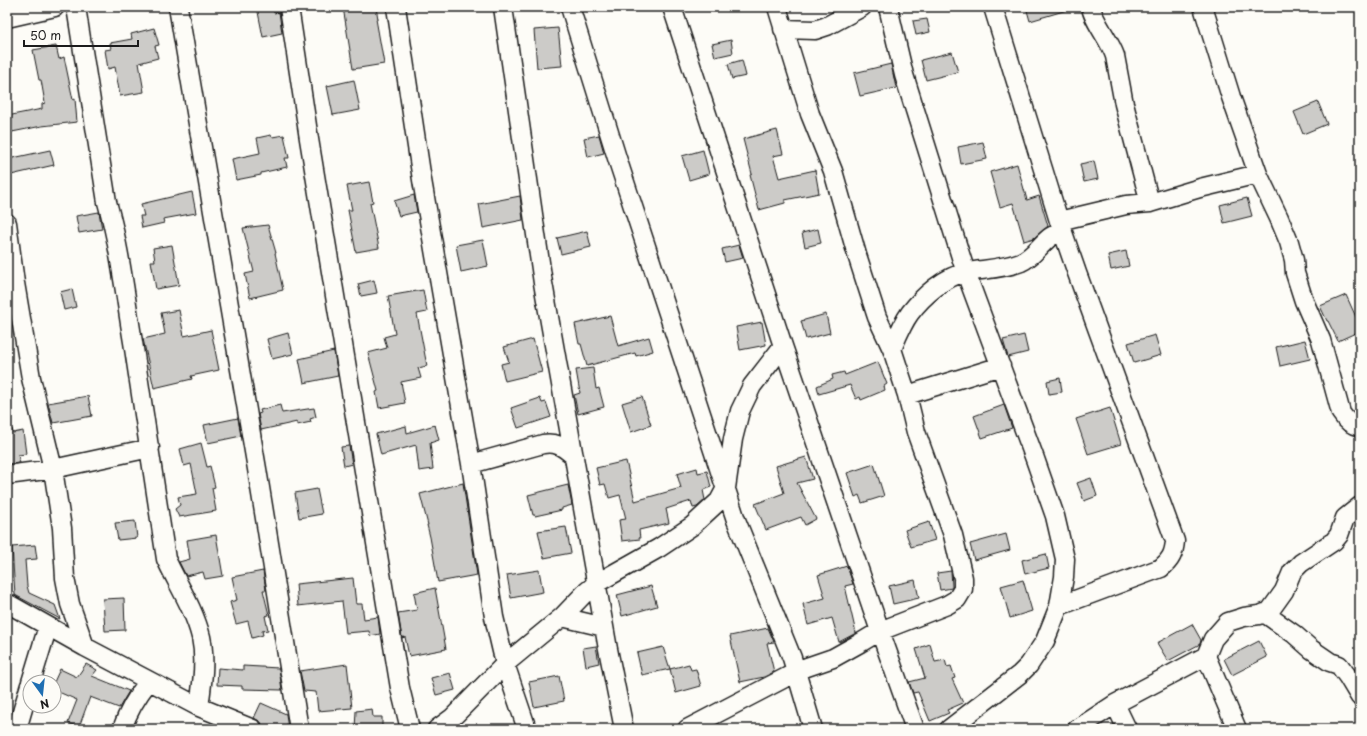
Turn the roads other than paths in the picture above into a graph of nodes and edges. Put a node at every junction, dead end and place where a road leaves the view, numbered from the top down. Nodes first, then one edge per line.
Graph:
1 (55, 7) edge
2 (76, 7) edge
3 (178, 7) edge
4 (289, 7) edge
5 (396, 7) edge
6 (503, 7) edge
7 (570, 7) edge
8 (672, 7) edge
9 (777, 7) edge
10 (862, 7) edge
11 (888, 7) edge
12 (993, 7) edge
13 (1091, 7) edge
14 (1203, 7) edge
15 (7, 18) edge
16 (783, 29) junction
17 (1258, 174) junction
18 (1150, 202) junction
19 (7, 223) edge
20 (1061, 226) junction
21 (966, 272) junction
22 (783, 346) junction
23 (892, 349) junction
24 (1001, 366) junction
25 (907, 395) junction
26 (1360, 427) edge
27 (150, 448) junction
28 (574, 456) junction
29 (471, 464) junction
30 (53, 469) junction
31 (7, 475) edge
32 (726, 488) junction
33 (1360, 506) edge
34 (597, 583) junction
35 (7, 603) edge
36 (1059, 606) junction
37 (1264, 613) junction
38 (562, 617) junction
39 (48, 626) junction
40 (604, 626) junction
41 (880, 631) junction
42 (85, 647) junction
43 (1206, 656) junction
44 (505, 664) junction
45 (797, 673) junction
46 (33, 674) edge
47 (149, 682) junction
48 (1360, 697) edge
49 (1115, 704) junction
50 (199, 707) junction
51 (22, 712) edge
52 (217, 722) edge
53 (814, 728) edge
54 (17, 729) edge
55 (122, 729) edge
56 (253, 729) edge
57 (299, 729) edge
58 (410, 729) edge
59 (437, 729) edge
60 (527, 729) edge
61 (624, 729) edge
62 (688, 729) edge
63 (915, 729) edge
64 (949, 729) edge
65 (1077, 729) edge
66 (1127, 729) edge
67 (1237, 729) edge

1 - 15 street
2 - 27 street
3 - 57 street
4 - 58 street
5 - 29 street
6 - 28 street
7 - 32 street
8 - 22 street
9 - 16 street
10 - 16 street
11 - 21 street
12 - 20 street
13 - 18 street
14 - 17 street
16 - 23 street
17 - 18 street
17 - 26 street
18 - 20 street
19 - 30 street
20 - 21 street
20 - 36 street
21 - 23 street
21 - 24 street
22 - 32 street
22 - 41 street
23 - 25 street
24 - 25 street
24 - 36 street
25 - 41 street
27 - 30 street
27 - 50 street
28 - 29 street
28 - 34 street
29 - 44 street
30 - 31 street
30 - 42 street
32 - 34 street
32 - 45 street
33 - 37 street
34 - 38 street
34 - 40 street
35 - 39 street
36 - 64 street
37 - 43 street
37 - 48 street
38 - 40 street
38 - 44 street
39 - 42 street
39 - 46 street
40 - 61 street
41 - 45 street
41 - 63 street
42 - 47 street
43 - 49 street
43 - 67 street
44 - 59 street
44 - 60 street
45 - 53 street
45 - 62 street
47 - 50 street
47 - 55 street
49 - 65 street
49 - 66 street
50 - 52 street
51 - 54 street
52 - 56 street

